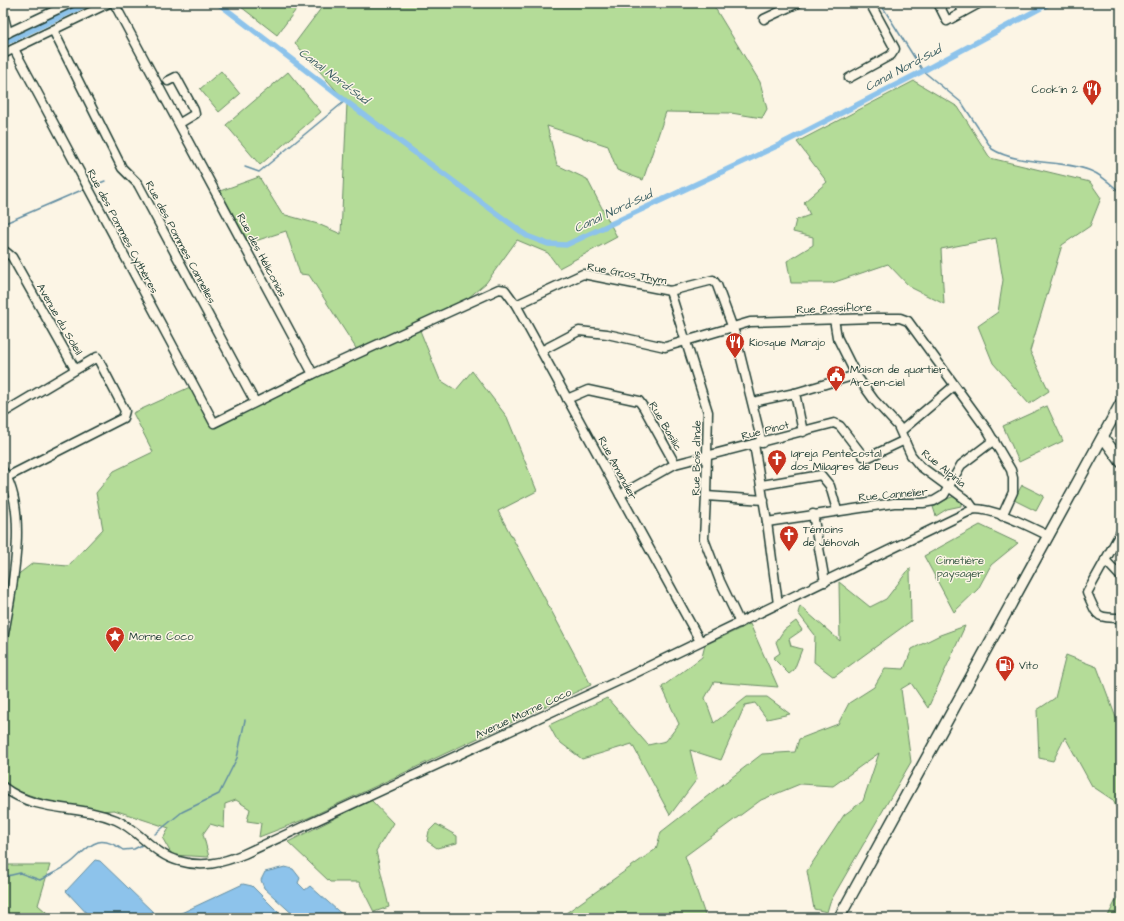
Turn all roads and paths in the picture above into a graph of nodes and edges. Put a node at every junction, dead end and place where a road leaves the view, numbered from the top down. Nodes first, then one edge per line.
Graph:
1 (70, 3) edge
2 (108, 3) edge
3 (114, 3) edge
4 (798, 3) edge
5 (870, 3) edge
6 (938, 3) edge
7 (959, 3) edge
8 (980, 3) edge
9 (964, 12) junction
10 (3, 13) edge
11 (764, 19) dead end
12 (53, 30) junction
13 (6, 34) edge
14 (14, 49) junction
15 (3, 54) edge
16 (849, 78) dead end
17 (168, 80) dead end
18 (180, 123) junction
19 (3, 253) edge
20 (670, 291) junction
21 (516, 305) junction
22 (834, 319) junction
23 (733, 328) junction
24 (686, 342) junction
25 (541, 351) junction
26 (76, 369) junction
27 (313, 374) junction
28 (856, 375) junction
29 (954, 386) junction
30 (795, 393) junction
31 (567, 399) junction
32 (255, 402) junction
33 (753, 402) junction
34 (1121, 403) edge
35 (3, 413) edge
36 (214, 424) joint
37 (902, 431) junction
38 (804, 432) junction
39 (1103, 437) junction
40 (905, 440) junction
41 (994, 440) junction
42 (758, 444) junction
43 (707, 455) junction
44 (1121, 462) edge
45 (675, 464) junction
46 (5, 474) edge
47 (762, 485) junction
48 (949, 487) junction
49 (620, 495) junction
50 (706, 496) junction
51 (764, 500) junction
52 (974, 509) junction
53 (837, 510) junction
54 (813, 514) junction
55 (1002, 516) junction
56 (767, 522) junction
57 (1121, 532) edge
58 (1049, 536) junction
59 (1105, 560) junction
60 (1121, 577) edge
61 (825, 582) junction
62 (778, 604) junction
63 (1121, 618) edge
64 (740, 623) junction
65 (3, 639) edge
66 (700, 642) junction
67 (3, 787) edge
68 (839, 918) edge

1 - 13 street
2 - 12 street
3 - 18 street, Rue des Héliconias
4 - 11 street
5 - 16 street
6 - 9 street
7 - 9 street
8 - 9 street
10 - 13 street
12 - 14 street
12 - 32 street, Rue des Pommes Cannelles
14 - 15 street
14 - 36 street, Rue des Pommes Cythères
17 - 18 street
18 - 27 street, Rue des Héliconias
19 - 26 street, Avenue du Soleil
20 - 21 street, Rue Gros Thym
20 - 23 street, Rue Gros Thym
20 - 24 street, Rue Bois d'Inde
21 - 25 street, Rue Amandier
21 - 27 street, Rue Amandier
22 - 23 street, Rue Passiflore
22 - 28 street, Rue Alpinia
22 - 29 street, Rue Passiflore
23 - 24 street, Rue Passiflore
23 - 33 street, Rue Gros Thym
24 - 25 street, Rue Passiflore
24 - 43 street, Rue Bois d'Inde
25 - 31 street, Rue Amandier
26 - 35 street, Avenue du Soleil
26 - 46 street
27 - 32 street, Rue Amandier
28 - 30 street
28 - 37 street, Rue Alpinia
29 - 37 street
29 - 41 street, Rue Passiflore
30 - 33 street
30 - 38 street
31 - 45 street, Rue Basilic
31 - 49 street, Rue Amandier
32 - 36 street, Rue Amandier
33 - 42 street, Rue Gros Thym
34 - 39 main road
37 - 40 street, Rue Alpinia
38 - 40 street, Rue Pinot
38 - 42 street, Rue Pinot
39 - 44 main road
39 - 58 main road
40 - 48 street, Rue Alpinia
41 - 48 street, Rue Cannelier
41 - 55 street, Rue Passiflore
42 - 43 street, Rue Pinot
42 - 47 street, Rue Gros Thym
43 - 45 street, Rue Pinot
43 - 50 street, Rue Bois d'Inde
45 - 49 street, Rue Pinot
46 - 65 street
47 - 51 street, Rue Gros Thym
47 - 53 street
48 - 52 street, Rue Alpinia
48 - 53 street, Rue Cannelier
49 - 66 street, Rue Amandier
50 - 51 street
50 - 64 street, Rue Bois d'Inde
51 - 56 street, Rue Gros Thym
52 - 55 street
52 - 61 street, Avenue Morne Coco
53 - 54 street, Rue Cannelier
54 - 56 street, Rue Cannelier
54 - 61 street
55 - 58 street
56 - 62 street, Rue Gros Thym
57 - 59 street
58 - 68 main road
59 - 60 street
59 - 63 street
61 - 62 street, Avenue Morne Coco
62 - 64 street, Avenue Morne Coco
64 - 66 street, Avenue Morne Coco
66 - 67 street, Avenue Morne Coco

